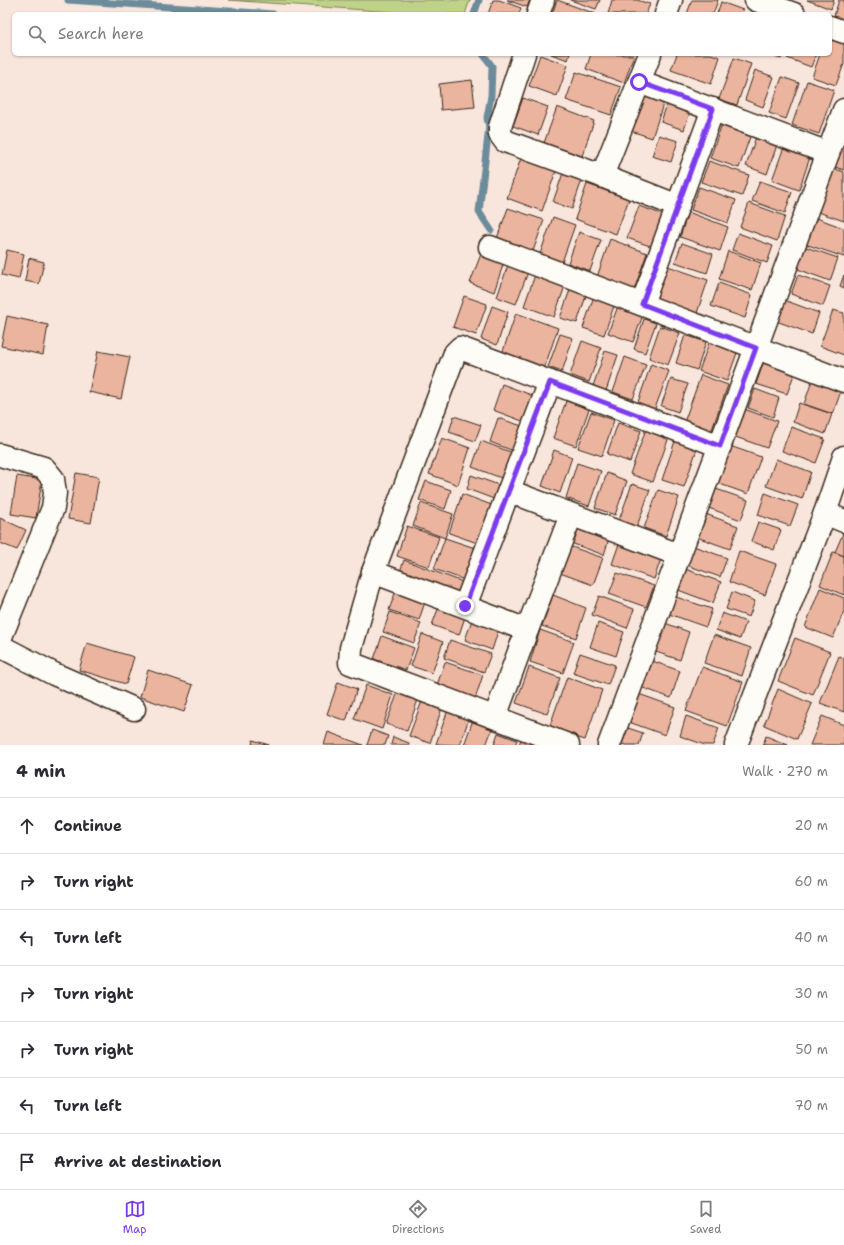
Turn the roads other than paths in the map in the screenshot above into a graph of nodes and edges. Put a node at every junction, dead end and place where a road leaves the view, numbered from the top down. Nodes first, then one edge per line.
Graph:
1 (543, 0) edge
2 (671, 0) edge
3 (756, 0) edge
4 (539, 12) edge
5 (667, 12) edge
6 (789, 12) edge
7 (832, 28) edge
8 (844, 32) edge
9 (523, 56) edge
10 (649, 56) edge
11 (639, 82) junction
12 (713, 109) junction
13 (844, 110) edge
14 (828, 153) junction
15 (602, 176) junction
16 (678, 206) junction
17 (490, 247) dead end
18 (642, 304) junction
19 (756, 348) junction
20 (844, 381) edge
21 (550, 382) junction
22 (720, 446) junction
23 (0, 455) edge
24 (844, 457) edge
25 (509, 491) junction
26 (571, 515) junction
27 (834, 517) edge
28 (679, 555) junction
29 (373, 572) junction
30 (465, 606) junction
31 (527, 630) junction
32 (0, 639) edge
33 (0, 646) edge
34 (134, 709) dead end
35 (495, 717) junction
36 (568, 745) edge
37 (609, 745) edge
38 (736, 745) edge

1 - 4 street
2 - 5 street
3 - 6 street
7 - 8 street
9 - 15 street
10 - 11 street
11 - 12 street
11 - 15 street
12 - 14 street
12 - 16 street
13 - 14 street
14 - 19 street
15 - 16 street
16 - 18 street
17 - 18 street
18 - 19 street
19 - 20 street
19 - 22 street
21 - 22 street
21 - 25 street
21 - 29 street
22 - 28 street
23 - 32 street
24 - 27 street
25 - 26 street
25 - 30 street
26 - 28 street
26 - 31 street
27 - 38 street
28 - 37 street
29 - 30 street
29 - 35 street
30 - 31 street
31 - 35 street
33 - 34 street
35 - 36 street

